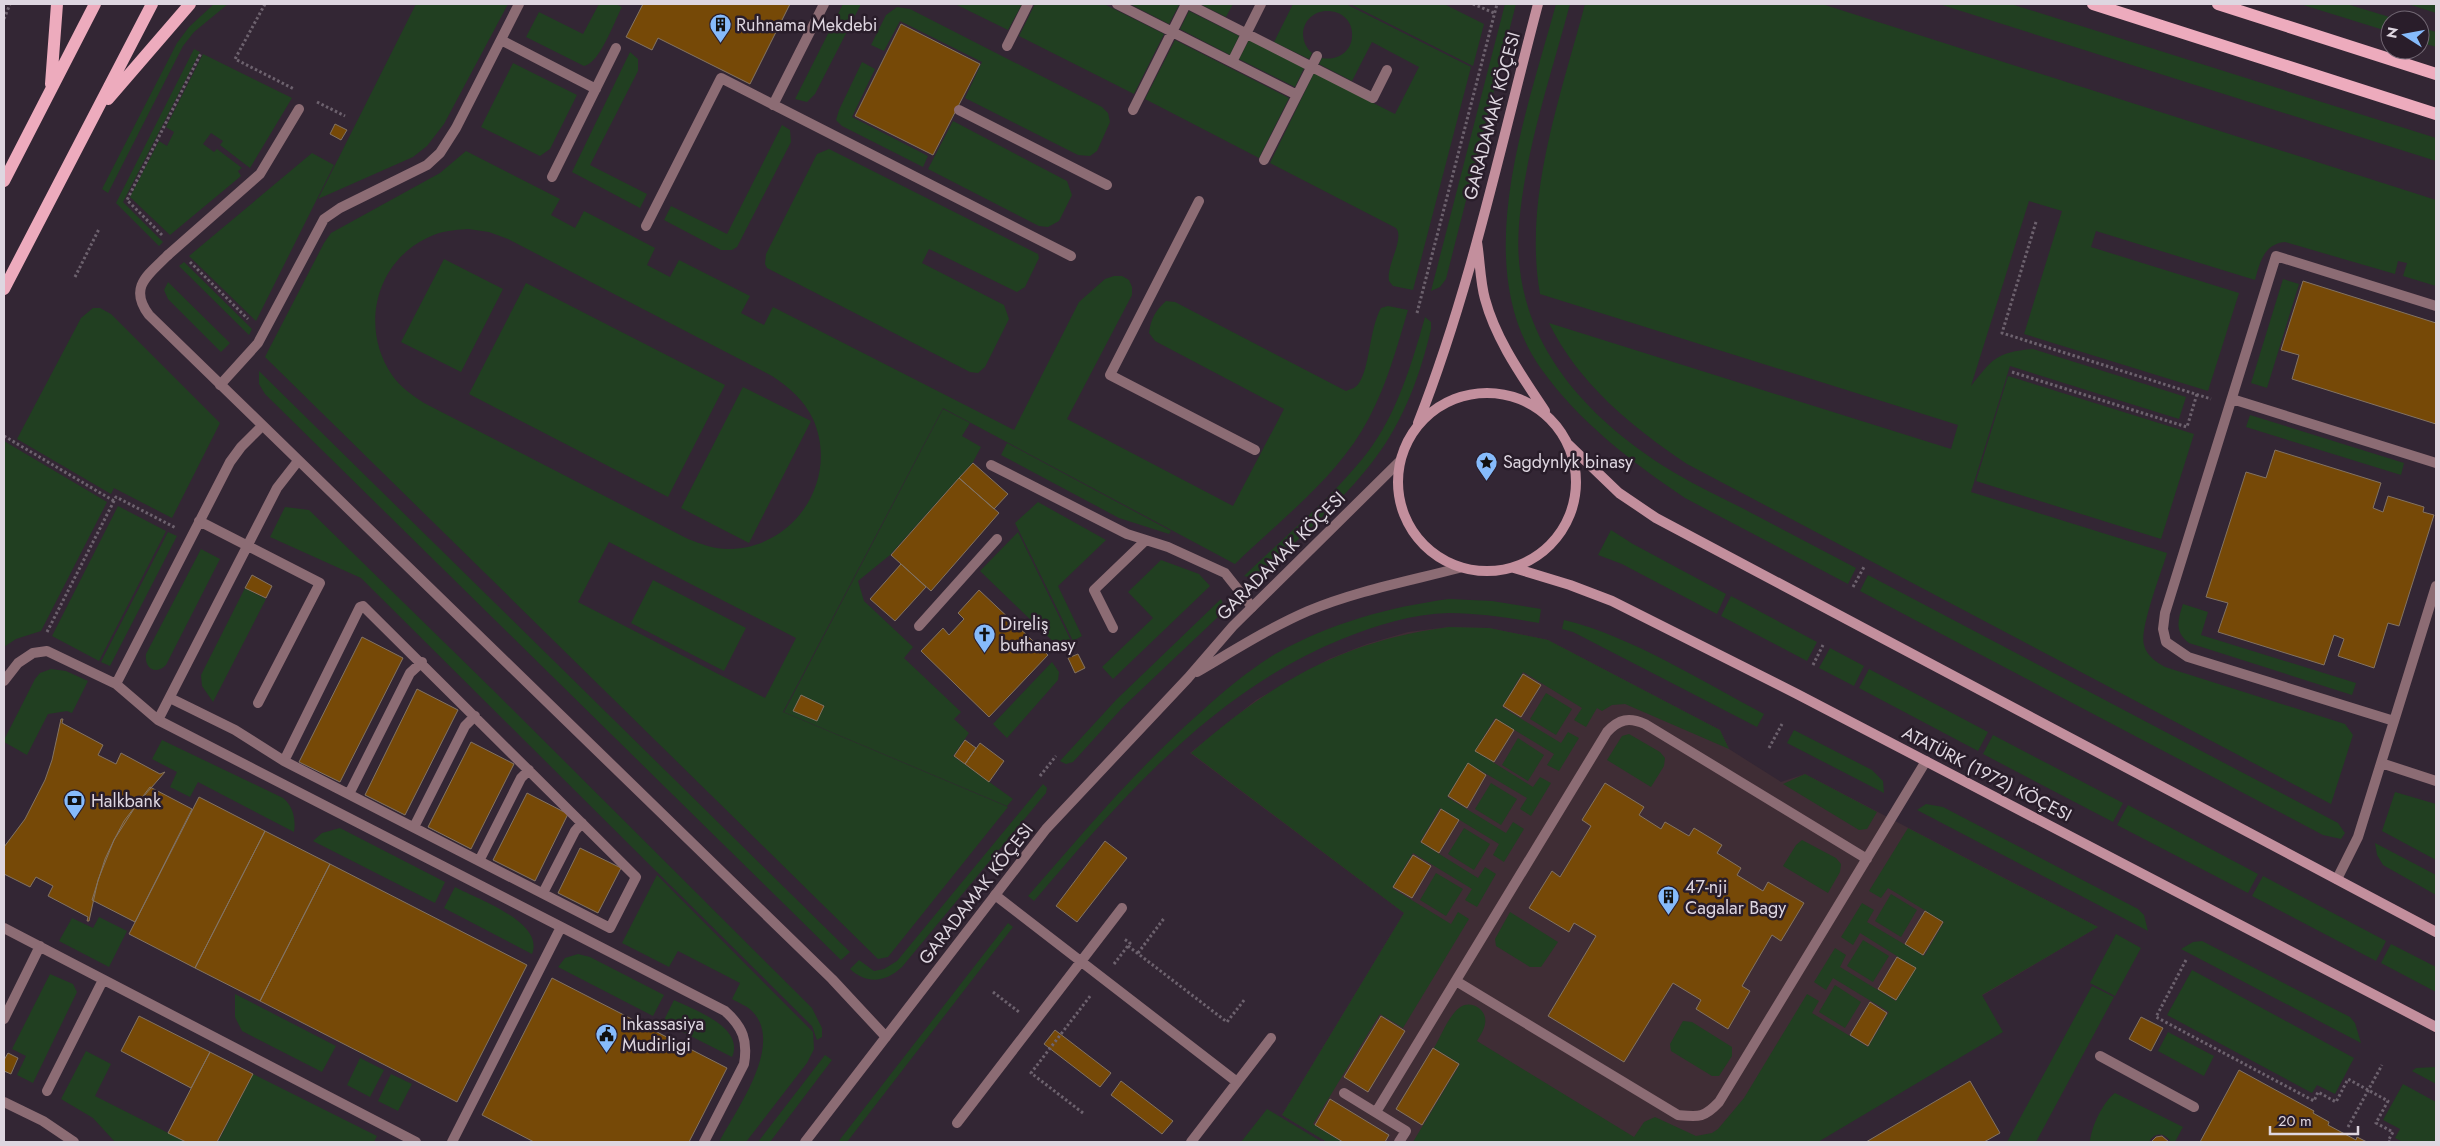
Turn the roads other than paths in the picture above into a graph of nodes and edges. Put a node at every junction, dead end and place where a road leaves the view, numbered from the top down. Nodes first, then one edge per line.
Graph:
1 (57, 4) edge
2 (95, 4) edge
3 (152, 4) edge
4 (190, 4) edge
5 (519, 4) edge
6 (824, 4) edge
7 (1028, 4) edge
8 (1117, 4) edge
9 (1187, 4) edge
10 (1261, 4) edge
11 (1538, 4) edge
12 (2093, 4) edge
13 (2218, 4) edge
14 (1172, 32) junction
15 (1246, 33) junction
16 (501, 40) junction
17 (1006, 46) dead end
18 (616, 48) dead end
19 (1317, 56) dead end
20 (1232, 62) junction
21 (1312, 66) junction
22 (1387, 70) dead end
23 (2436, 74) edge
24 (51, 88) junction
25 (596, 89) junction
26 (1297, 95) junction
27 (774, 105) junction
28 (299, 109) dead end
29 (959, 110) dead end
30 (1133, 110) dead end
31 (2436, 114) edge
32 (93, 116) junction
33 (1264, 160) dead end
34 (552, 177) dead end
35 (4, 181) edge
36 (1107, 185) dead end
37 (1199, 201) dead end
38 (646, 226) dead end
39 (1477, 236) junction
40 (1071, 256) dead end
41 (4, 288) edge
42 (2436, 306) edge
43 (220, 385) junction
44 (2232, 400) junction
45 (1551, 419) junction
46 (1418, 425) junction
47 (262, 426) junction
48 (1568, 444) junction
49 (1255, 450) dead end
50 (298, 461) junction
51 (1400, 461) junction
52 (2436, 463) edge
53 (991, 465) dead end
54 (199, 521) junction
55 (997, 539) dead end
56 (1146, 540) junction
57 (247, 546) junction
58 (1460, 568) junction
59 (1514, 568) junction
60 (2436, 586) edge
61 (1252, 607) junction
62 (919, 626) dead end
63 (1113, 628) dead end
64 (422, 662) junction
65 (1188, 678) junction
66 (4, 681) edge
67 (116, 684) junction
68 (170, 698) junction
69 (258, 703) dead end
70 (475, 716) junction
71 (158, 720) junction
72 (2394, 721) junction
73 (284, 761) junction
74 (1926, 761) junction
75 (2381, 763) junction
76 (529, 770) junction
77 (2436, 781) edge
78 (349, 794) junction
79 (582, 823) junction
80 (414, 827) junction
81 (1867, 859) junction
82 (479, 861) junction
83 (2338, 879) junction
84 (543, 894) junction
85 (995, 895) junction
86 (1122, 908) dead end
87 (561, 927) junction
88 (4, 928) edge
89 (2436, 932) edge
90 (40, 946) junction
91 (1081, 961) junction
92 (103, 980) junction
93 (1456, 981) junction
94 (4, 1019) edge
95 (2436, 1027) edge
96 (886, 1037) junction
97 (1271, 1038) dead end
98 (2100, 1056) dead end
99 (1237, 1082) junction
100 (47, 1091) dead end
101 (1344, 1093) dead end
102 (4, 1102) edge
103 (2194, 1106) dead end
104 (1376, 1112) junction
105 (957, 1123) dead end
106 (74, 1142) edge
107 (416, 1142) edge
108 (452, 1142) edge
109 (704, 1142) edge
110 (805, 1142) edge
111 (1191, 1142) edge
112 (1399, 1142) edge

1 - 24 main road
2 - 24 main road
3 - 32 main road
4 - 32 main road
5 - 16 street
6 - 27 street
7 - 17 street
8 - 14 street
9 - 14 street
9 - 15 street
10 - 15 street
11 - 39 main road, GARADAMAK KÖÇESI
12 - 31 main road
13 - 23 main road
14 - 20 street
14 - 30 street
15 - 20 street
15 - 21 street
16 - 25 street
16 - 43 street
18 - 25 street
19 - 21 street
20 - 26 street
21 - 22 street
21 - 26 street
24 - 35 main road
25 - 34 street
26 - 33 street
27 - 38 street
27 - 40 street
28 - 43 street
29 - 36 street
32 - 41 main road
37 - 49 street
39 - 45 main road, GARADAMAK KÖÇESI
39 - 46 main road, GARADAMAK KÖÇESI
42 - 44 street
43 - 47 street
44 - 52 street
44 - 72 street
45 - 46 main road
45 - 48 main road
46 - 51 main road
47 - 50 street
47 - 54 street
48 - 59 main road
48 - 83 main road
50 - 57 street
50 - 96 street
51 - 58 main road
51 - 61 street, GARADAMAK KÖÇESI
53 - 56 street
54 - 57 street
54 - 67 street
55 - 62 street
56 - 61 street
56 - 63 street
57 - 68 street
57 - 69 street
58 - 59 main road
58 - 65 street, GARADAMAK KÖÇESI
59 - 74 main road, ATATÜRK (1972) KÖÇESI
60 - 72 street
61 - 65 street, GARADAMAK KÖÇESI
64 - 70 street
64 - 73 street
64 - 78 street
65 - 85 street, GARADAMAK KÖÇESI
66 - 67 street
67 - 71 street
68 - 71 street
68 - 73 street
70 - 76 street
70 - 80 street
71 - 87 street
72 - 75 street
73 - 78 street
74 - 81 street
74 - 95 main road, ATATÜRK (1972) KÖÇESI
75 - 77 street
75 - 83 street
76 - 79 street
76 - 82 street
78 - 80 street
79 - 84 street
79 - 84 street
80 - 82 street
81 - 93 street
81 - 93 street
82 - 84 street
83 - 89 main road
85 - 91 street
85 - 96 street, GARADAMAK KÖÇESI
86 - 91 street
87 - 108 street
87 - 109 street
88 - 90 street
90 - 92 street
90 - 94 street
91 - 99 street
91 - 105 street
92 - 100 street
92 - 107 street
93 - 104 street
96 - 110 street, GARADAMAK KÖÇESI
97 - 99 street
98 - 103 street
99 - 111 street
101 - 104 street
102 - 106 street
104 - 112 street

